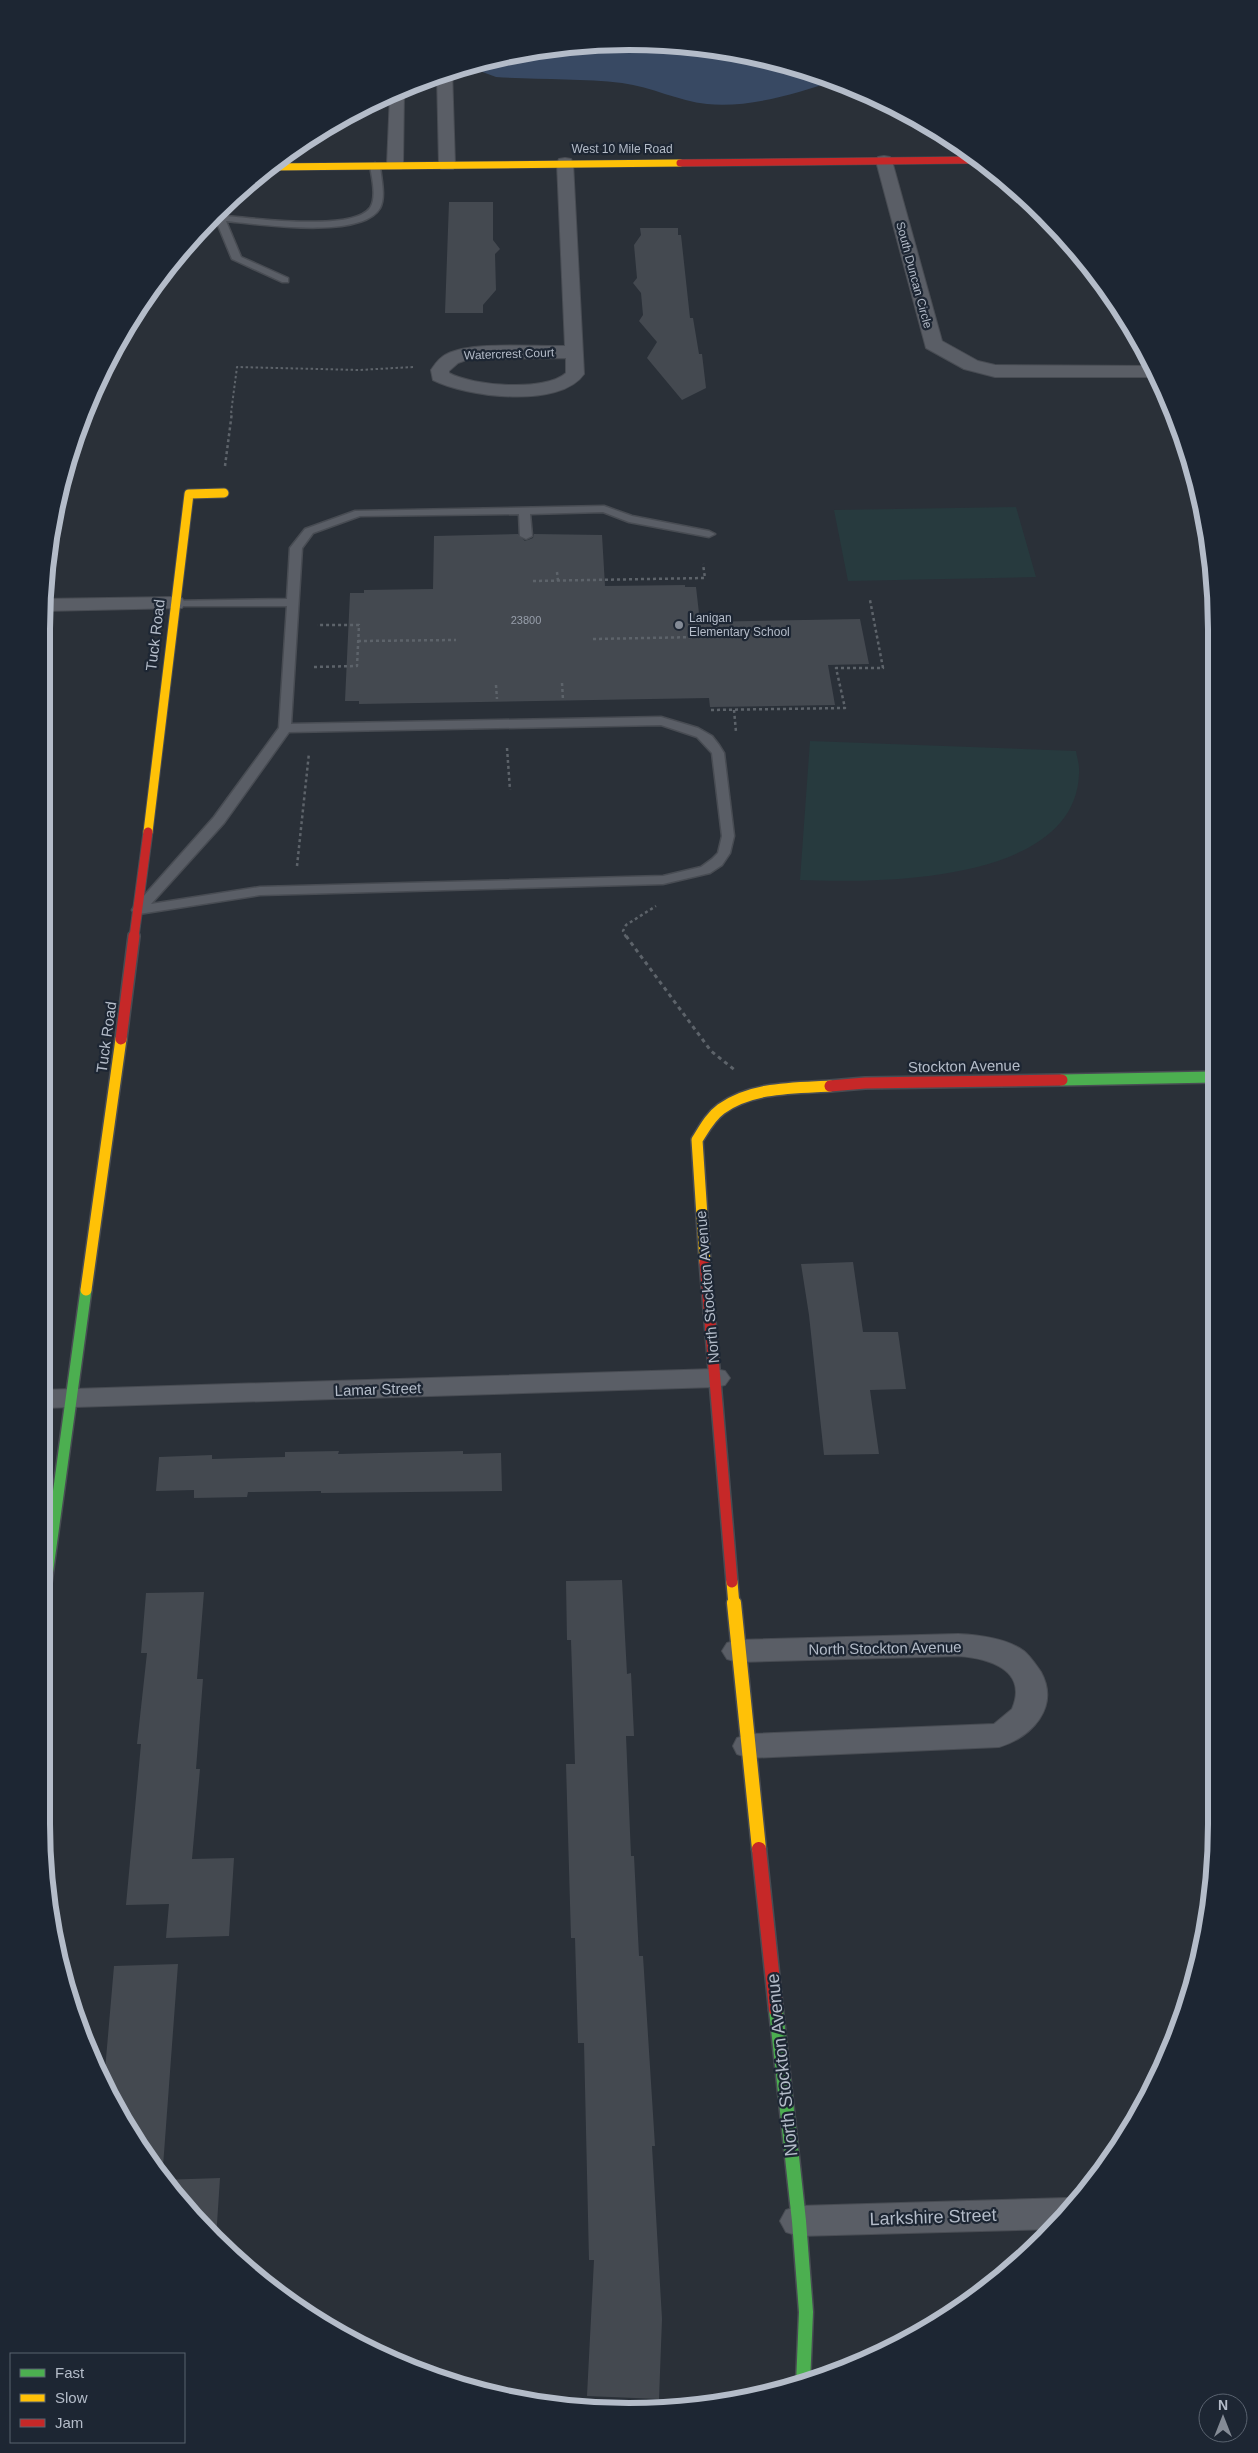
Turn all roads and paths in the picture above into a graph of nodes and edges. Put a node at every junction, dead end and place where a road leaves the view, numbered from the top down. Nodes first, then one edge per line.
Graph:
1 (445, 80) edge
2 (398, 98) edge
3 (967, 160) edge
4 (884, 161) junction
5 (565, 163) junction
6 (447, 165) junction
7 (375, 166) junction
8 (395, 166) junction
9 (281, 167) edge
10 (226, 215) edge
11 (222, 218) edge
12 (285, 280) dead end
13 (575, 352) junction
14 (443, 365) junction
15 (1147, 372) edge
16 (223, 493) joint
17 (524, 510) junction
18 (709, 534) dead end
19 (526, 536) dead end
20 (703, 564) dead end
21 (557, 572) dead end
22 (533, 581) dead end
23 (558, 581) junction
24 (870, 600) dead end
25 (292, 602) junction
26 (174, 603) junction
27 (51, 605) edge
28 (314, 625) dead end
29 (699, 637) dead end
30 (593, 639) dead end
31 (456, 640) dead end
32 (358, 641) junction
33 (312, 659) dead end
34 (704, 710) dead end
35 (312, 727) junction
36 (285, 728) junction
37 (294, 890) junction
38 (659, 904) dead end
39 (139, 910) junction
40 (1208, 1077) edge
41 (764, 1092) junction
42 (720, 1110) joint
43 (715, 1378) junction
44 (55, 1398) edge
45 (50, 1483) edge
46 (738, 1651) junction
47 (749, 1746) junction
48 (1057, 2213) edge
49 (799, 2221) junction
50 (803, 2376) edge

1 - 6 street
2 - 8 street
3 - 4 street, West 10 Mile Road
4 - 5 street, West 10 Mile Road
4 - 15 street, South Duncan Circle
5 - 6 street, West 10 Mile Road
5 - 13 street, Watercrest Court
6 - 8 street, West 10 Mile Road
7 - 8 street, West 10 Mile Road
7 - 9 street, West 10 Mile Road
7 - 10 lane
11 - 12 lane
13 - 14 street, Watercrest Court
13 - 14 street, Watercrest Court
14 - 16 path
16 - 26 street, Tuck Road
17 - 18 lane
17 - 19 lane
17 - 25 lane
20 - 23 path
21 - 23 path
22 - 23 path
24 - 34 path
25 - 26 lane
25 - 36 lane
26 - 27 street
26 - 39 street, Tuck Road
28 - 32 path
29 - 30 path
31 - 32 path
32 - 33 path
35 - 36 lane
35 - 37 path
35 - 37 lane
36 - 39 lane
37 - 39 lane
38 - 41 path
39 - 44 street, Tuck Road
40 - 41 street, Stockton Avenue
41 - 42 street, Stockton Avenue
42 - 43 street, North Stockton Avenue
43 - 44 street, Lamar Street
43 - 46 street, North Stockton Avenue
44 - 45 street, Tuck Road
46 - 47 street, North Stockton Avenue
46 - 47 street, North Stockton Avenue
47 - 49 street, North Stockton Avenue
48 - 49 street, Larkshire Street
49 - 50 street, North Stockton Avenue

